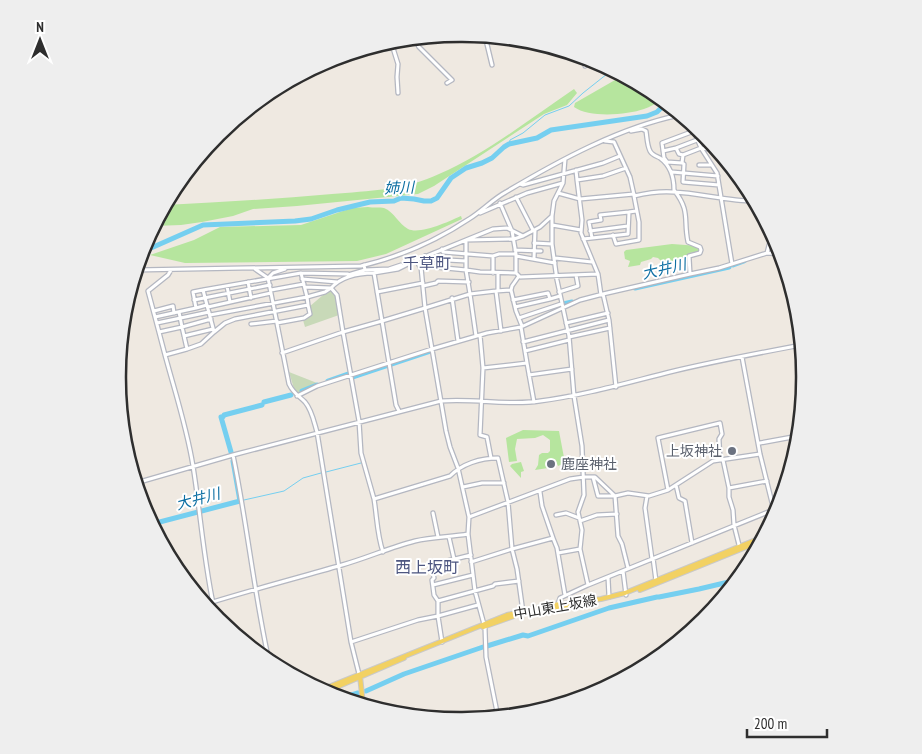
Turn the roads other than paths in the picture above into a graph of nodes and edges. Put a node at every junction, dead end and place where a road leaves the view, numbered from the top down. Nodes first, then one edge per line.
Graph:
1 (488, 43) edge
2 (417, 45) edge
3 (393, 50) edge
4 (492, 65) dead end
5 (447, 83) dead end
6 (398, 93) dead end
7 (671, 117) edge
8 (630, 130) junction
9 (690, 133) edge
10 (697, 140) joint
11 (605, 141) junction
12 (676, 148) junction
13 (701, 148) junction
14 (705, 149) edge
15 (663, 151) junction
16 (682, 155) junction
17 (620, 156) junction
18 (565, 159) junction
19 (682, 163) junction
20 (699, 165) dead end
21 (712, 165) junction
22 (626, 168) junction
23 (576, 170) junction
24 (565, 172) junction
25 (671, 172) junction
26 (683, 173) junction
27 (718, 176) junction
28 (577, 180) junction
29 (563, 183) junction
30 (519, 184) junction
31 (719, 185) junction
32 (675, 192) junction
33 (558, 193) junction
34 (634, 195) junction
35 (516, 198) junction
36 (722, 198) junction
37 (580, 199) junction
38 (745, 200) edge
39 (500, 203) junction
40 (636, 211) junction
41 (629, 212) junction
42 (477, 214) junction
43 (552, 216) junction
44 (552, 226) junction
45 (628, 226) junction
46 (534, 230) junction
47 (581, 230) junction
48 (512, 231) junction
49 (590, 231) junction
50 (614, 235) junction
51 (523, 236) junction
52 (592, 238) junction
53 (583, 239) junction
54 (466, 240) junction
55 (514, 240) junction
56 (534, 243) junction
57 (552, 244) junction
58 (769, 247) edge
59 (442, 250) junction
60 (515, 250) junction
61 (534, 250) junction
62 (541, 251) dead end
63 (466, 253) junction
64 (768, 253) junction
65 (772, 253) edge
66 (516, 255) junction
67 (425, 256) junction
68 (493, 256) junction
69 (534, 259) junction
70 (416, 260) junction
71 (555, 260) junction
72 (466, 261) junction
73 (592, 262) junction
74 (408, 264) junction
75 (732, 264) junction
76 (364, 265) junction
77 (421, 267) junction
78 (286, 268) junction
79 (255, 269) junction
80 (144, 270) edge
81 (171, 270) junction
82 (365, 270) junction
83 (466, 270) junction
84 (301, 273) junction
85 (374, 273) junction
86 (493, 273) junction
87 (498, 273) junction
88 (517, 274) junction
89 (598, 274) junction
90 (690, 274) junction
91 (576, 275) junction
92 (347, 276) junction
93 (556, 276) junction
94 (268, 278) junction
95 (302, 280) junction
96 (248, 282) junction
97 (337, 282) junction
98 (469, 282) junction
99 (423, 284) junction
100 (270, 285) junction
101 (227, 286) junction
102 (304, 286) junction
103 (331, 288) junction
104 (249, 289) junction
105 (203, 290) junction
106 (511, 290) junction
107 (497, 291) junction
108 (271, 292) junction
109 (377, 292) junction
110 (228, 294) junction
111 (470, 294) junction
112 (559, 294) junction
113 (602, 295) junction
114 (307, 297) junction
115 (205, 298) junction
116 (251, 298) junction
117 (452, 298) junction
118 (550, 298) junction
119 (194, 300) junction
120 (513, 300) junction
121 (237, 301) junction
122 (230, 302) junction
123 (273, 302) junction
124 (308, 304) junction
125 (561, 304) junction
126 (207, 306) junction
127 (515, 307) junction
128 (196, 308) junction
129 (425, 308) junction
130 (240, 309) junction
131 (562, 309) junction
132 (274, 310) junction
133 (154, 311) junction
134 (179, 312) junction
135 (174, 313) junction
136 (209, 313) junction
137 (608, 313) junction
138 (155, 317) junction
139 (244, 317) junction
140 (181, 318) junction
141 (519, 318) junction
142 (211, 320) junction
143 (609, 320) junction
144 (382, 321) junction
145 (277, 322) junction
146 (157, 323) junction
147 (566, 323) junction
148 (251, 324) dead end
149 (522, 326) junction
150 (182, 327) junction
151 (610, 328) junction
152 (567, 329) junction
153 (214, 330) junction
154 (501, 331) junction
155 (159, 332) junction
156 (343, 332) junction
157 (184, 336) junction
158 (478, 336) junction
159 (569, 339) junction
160 (458, 341) junction
161 (523, 342) junction
162 (794, 346) edge
163 (187, 349) junction
164 (432, 349) junction
165 (524, 350) junction
166 (282, 353) junction
167 (165, 355) junction
168 (742, 357) junction
169 (390, 362) junction
170 (527, 363) junction
171 (483, 368) junction
172 (572, 369) junction
173 (350, 375) junction
174 (529, 375) junction
175 (616, 387) junction
176 (297, 396) junction
177 (574, 396) junction
178 (441, 401) junction
179 (482, 401) junction
180 (534, 402) junction
181 (399, 411) junction
182 (359, 421) junction
183 (317, 432) junction
184 (790, 438) edge
185 (760, 443) junction
186 (760, 454) junction
187 (233, 455) junction
188 (491, 458) junction
189 (721, 460) junction
190 (193, 466) junction
191 (458, 468) junction
192 (584, 476) junction
193 (593, 477) junction
194 (143, 481) edge
195 (767, 481) junction
196 (504, 483) junction
197 (676, 485) junction
198 (463, 487) junction
199 (729, 488) junction
200 (668, 490) junction
201 (540, 492) junction
202 (615, 496) junction
203 (647, 496) junction
204 (374, 499) junction
205 (772, 501) edge
206 (508, 502) junction
207 (433, 513) dead end
208 (766, 513) edge
209 (617, 514) junction
210 (556, 515) dead end
211 (469, 517) junction
212 (580, 520) junction
213 (734, 525) junction
214 (468, 534) junction
215 (438, 537) junction
216 (449, 537) junction
217 (553, 538) junction
218 (752, 542) edge
219 (692, 543) junction
220 (751, 544) edge
221 (740, 548) junction
222 (512, 549) junction
223 (580, 549) junction
224 (383, 552) junction
225 (558, 553) junction
226 (470, 555) junction
227 (454, 559) junction
228 (653, 559) junction
229 (471, 562) junction
230 (339, 566) junction
231 (628, 568) junction
232 (623, 571) junction
233 (473, 575) junction
234 (608, 577) junction
235 (519, 581) junction
236 (656, 581) junction
237 (432, 585) junction
238 (588, 585) junction
239 (256, 590) junction
240 (475, 591) junction
241 (625, 594) junction
242 (565, 595) junction
243 (609, 597) junction
244 (212, 600) edge
245 (438, 601) junction
246 (213, 602) edge
247 (558, 604) junction
248 (478, 605) junction
249 (523, 612) junction
250 (438, 616) junction
251 (483, 626) junction
252 (351, 642) junction
253 (442, 642) junction
254 (266, 649) edge
255 (359, 675) junction
256 (332, 686) edge
257 (335, 687) edge
258 (362, 697) edge
259 (497, 710) edge

1 - 4 street
2 - 5 street
3 - 6 street
7 - 8 street
8 - 11 street
8 - 25 street
9 - 15 street
10 - 12 street
10 - 13 street
11 - 17 street
11 - 18 street
12 - 15 street
12 - 16 street
13 - 14 street
13 - 16 street
13 - 21 street
15 - 19 street
16 - 19 street
17 - 22 street
17 - 23 street
18 - 24 street
18 - 30 street
19 - 26 street
20 - 21 street
21 - 27 street
22 - 28 street
22 - 34 street
23 - 24 street
23 - 28 street
24 - 29 street
24 - 30 street
25 - 26 street
25 - 32 street
26 - 27 street
26 - 31 street
27 - 31 street
28 - 37 street
29 - 33 street
29 - 35 street
30 - 42 street
31 - 36 street
32 - 34 street
32 - 36 street
32 - 90 street
33 - 37 street
33 - 43 street
34 - 37 street
34 - 40 street
35 - 39 street
35 - 46 street
36 - 38 street
36 - 75 street
37 - 47 street
39 - 42 street
39 - 48 street
40 - 41 street
40 - 50 street
41 - 45 street
41 - 49 street
42 - 76 street
43 - 44 street
43 - 46 street
44 - 47 street
44 - 57 street
45 - 49 street
45 - 50 street
46 - 51 street
46 - 56 street
47 - 53 street
48 - 51 street
48 - 54 street
48 - 55 street
49 - 52 street
50 - 52 street
51 - 55 street
52 - 53 street
53 - 73 street
54 - 55 street
54 - 59 street
54 - 63 street
55 - 60 street
56 - 57 street
56 - 61 street
57 - 71 street
58 - 64 street
59 - 63 street
59 - 67 street
60 - 61 street
60 - 66 street
61 - 62 street
61 - 69 street
63 - 68 street
63 - 72 street
64 - 65 street
64 - 75 street
66 - 68 street
66 - 69 street
66 - 88 street
67 - 70 street
67 - 72 street
68 - 86 street
69 - 71 street
70 - 74 street
70 - 77 street
71 - 73 street
71 - 93 street
72 - 83 street
73 - 89 street
74 - 82 street
74 - 85 street
75 - 90 street
76 - 78 street
76 - 82 street
77 - 83 street
77 - 99 street
78 - 79 street
78 - 94 street
79 - 81 street
79 - 94 street
80 - 81 street
81 - 133 street
82 - 92 street
83 - 86 street
83 - 98 street
84 - 92 street
84 - 94 street
84 - 95 street
85 - 92 street
85 - 109 street
86 - 87 street
87 - 88 street
87 - 107 street
88 - 93 street
88 - 106 street
89 - 91 street
89 - 113 street
90 - 113 street
91 - 93 street
91 - 112 street
92 - 97 street
93 - 112 street
94 - 96 street
94 - 100 street
95 - 97 street
95 - 102 street
96 - 101 street
96 - 104 street
97 - 103 street
98 - 99 street
98 - 111 street
99 - 109 street
99 - 129 street
100 - 104 street
100 - 108 street
101 - 105 street
101 - 110 street
102 - 103 street
102 - 108 street
102 - 114 street
103 - 114 street
103 - 156 street
104 - 110 street
104 - 116 street
105 - 115 street
105 - 119 street
106 - 107 street
106 - 120 street
107 - 111 street
107 - 154 street
108 - 116 street
108 - 123 street
109 - 144 street
110 - 115 street
110 - 122 street
111 - 117 street
111 - 158 street
112 - 118 street
112 - 125 street
113 - 131 street
113 - 137 street
114 - 123 street
114 - 124 street
115 - 119 street
115 - 126 street
116 - 121 street
117 - 129 street
117 - 160 street
118 - 120 street
118 - 127 street
119 - 128 street
120 - 127 street
121 - 122 street
121 - 130 street
122 - 126 street
123 - 130 street
123 - 132 street
124 - 132 street
124 - 145 street
125 - 131 street
125 - 141 street
126 - 128 street
126 - 136 street
127 - 141 street
128 - 134 street
129 - 144 street
129 - 164 street
130 - 136 street
130 - 139 street
131 - 147 street
131 - 149 street
132 - 139 street
132 - 145 street
133 - 135 street
133 - 138 street
134 - 135 street
134 - 140 street
135 - 138 street
136 - 140 street
136 - 142 street
137 - 143 street
137 - 147 street
138 - 146 street
139 - 153 street
140 - 146 street
140 - 150 street
141 - 149 street
142 - 150 street
142 - 153 street
143 - 151 street
143 - 152 street
144 - 156 street
144 - 169 street
145 - 148 street
145 - 166 street
146 - 155 street
147 - 152 street
149 - 154 street
149 - 161 street
150 - 155 street
150 - 157 street
151 - 159 street
151 - 175 street
152 - 159 street
152 - 161 street
153 - 157 street
153 - 163 street
154 - 158 street
155 - 167 street
156 - 166 street
156 - 173 street
157 - 163 street
158 - 160 street
158 - 171 street
159 - 165 street
159 - 172 street
160 - 164 street
161 - 165 street
162 - 168 street
163 - 167 street
164 - 169 street
164 - 178 street
165 - 170 street
166 - 176 street
167 - 190 street
168 - 175 street
168 - 185 street
169 - 173 street
169 - 181 street
170 - 171 street
170 - 174 street
171 - 179 street
172 - 174 street
172 - 177 street
173 - 176 street
173 - 182 street
174 - 180 street
175 - 177 street
176 - 183 street
177 - 180 street
177 - 192 street
178 - 179 street
178 - 181 street
178 - 191 street
179 - 180 street
179 - 188 street
181 - 182 street
182 - 183 street
182 - 204 street
183 - 187 street
183 - 230 street
184 - 185 street
185 - 186 street
186 - 189 street
186 - 195 street
187 - 190 street
187 - 239 street
188 - 191 street
188 - 196 street
189 - 197 street
189 - 199 street
189 - 200 street
190 - 194 street
190 - 244 street
191 - 198 street
191 - 204 street
192 - 193 street
192 - 201 street
192 - 212 street
193 - 202 street
193 - 202 street
195 - 199 street
195 - 205 street
196 - 198 street
196 - 206 street
197 - 200 street
197 - 219 street
198 - 211 street
199 - 213 street
200 - 203 street
201 - 206 street
201 - 217 street
202 - 203 street
202 - 209 street
203 - 228 street
204 - 224 street
206 - 211 street
206 - 222 street
207 - 215 street
208 - 213 street
209 - 212 street
209 - 231 street
210 - 212 street
211 - 214 street
212 - 223 street
213 - 219 street
213 - 221 street
214 - 216 street
214 - 226 street
215 - 216 street
215 - 224 street
216 - 227 street
217 - 222 street
217 - 225 street
218 - 221 main road, 中山東上坂線
219 - 228 street
220 - 221 main road, 中山東上坂線
221 - 236 main road, 中山東上坂線
221 - 241 main road, 中山東上坂線
222 - 229 street
222 - 235 street
223 - 225 street
223 - 238 street
224 - 230 street
225 - 242 street
226 - 227 street
226 - 229 street
227 - 237 street
228 - 231 street
228 - 236 street
229 - 233 street
230 - 239 street
230 - 252 street
231 - 232 street
232 - 234 street
232 - 241 street
233 - 237 street
233 - 240 street
234 - 238 street
234 - 243 street
235 - 240 street
235 - 249 street
236 - 241 main road, 中山東上坂線
237 - 245 street
238 - 242 street
239 - 246 street
239 - 254 street
240 - 245 street
240 - 248 street
241 - 243 main road, 中山東上坂線
241 - 249 main road, 中山東上坂線
242 - 247 street
243 - 247 main road, 中山東上坂線
245 - 250 street
247 - 249 main road, 中山東上坂線
248 - 250 street
248 - 251 street
249 - 251 main road, 中山東上坂線
250 - 252 street
250 - 253 street
251 - 253 main road, 中山東上坂線
251 - 259 street
252 - 255 street
253 - 255 main road, 中山東上坂線
255 - 256 main road, 中山東上坂線
255 - 257 main road, 中山東上坂線
255 - 258 main road

